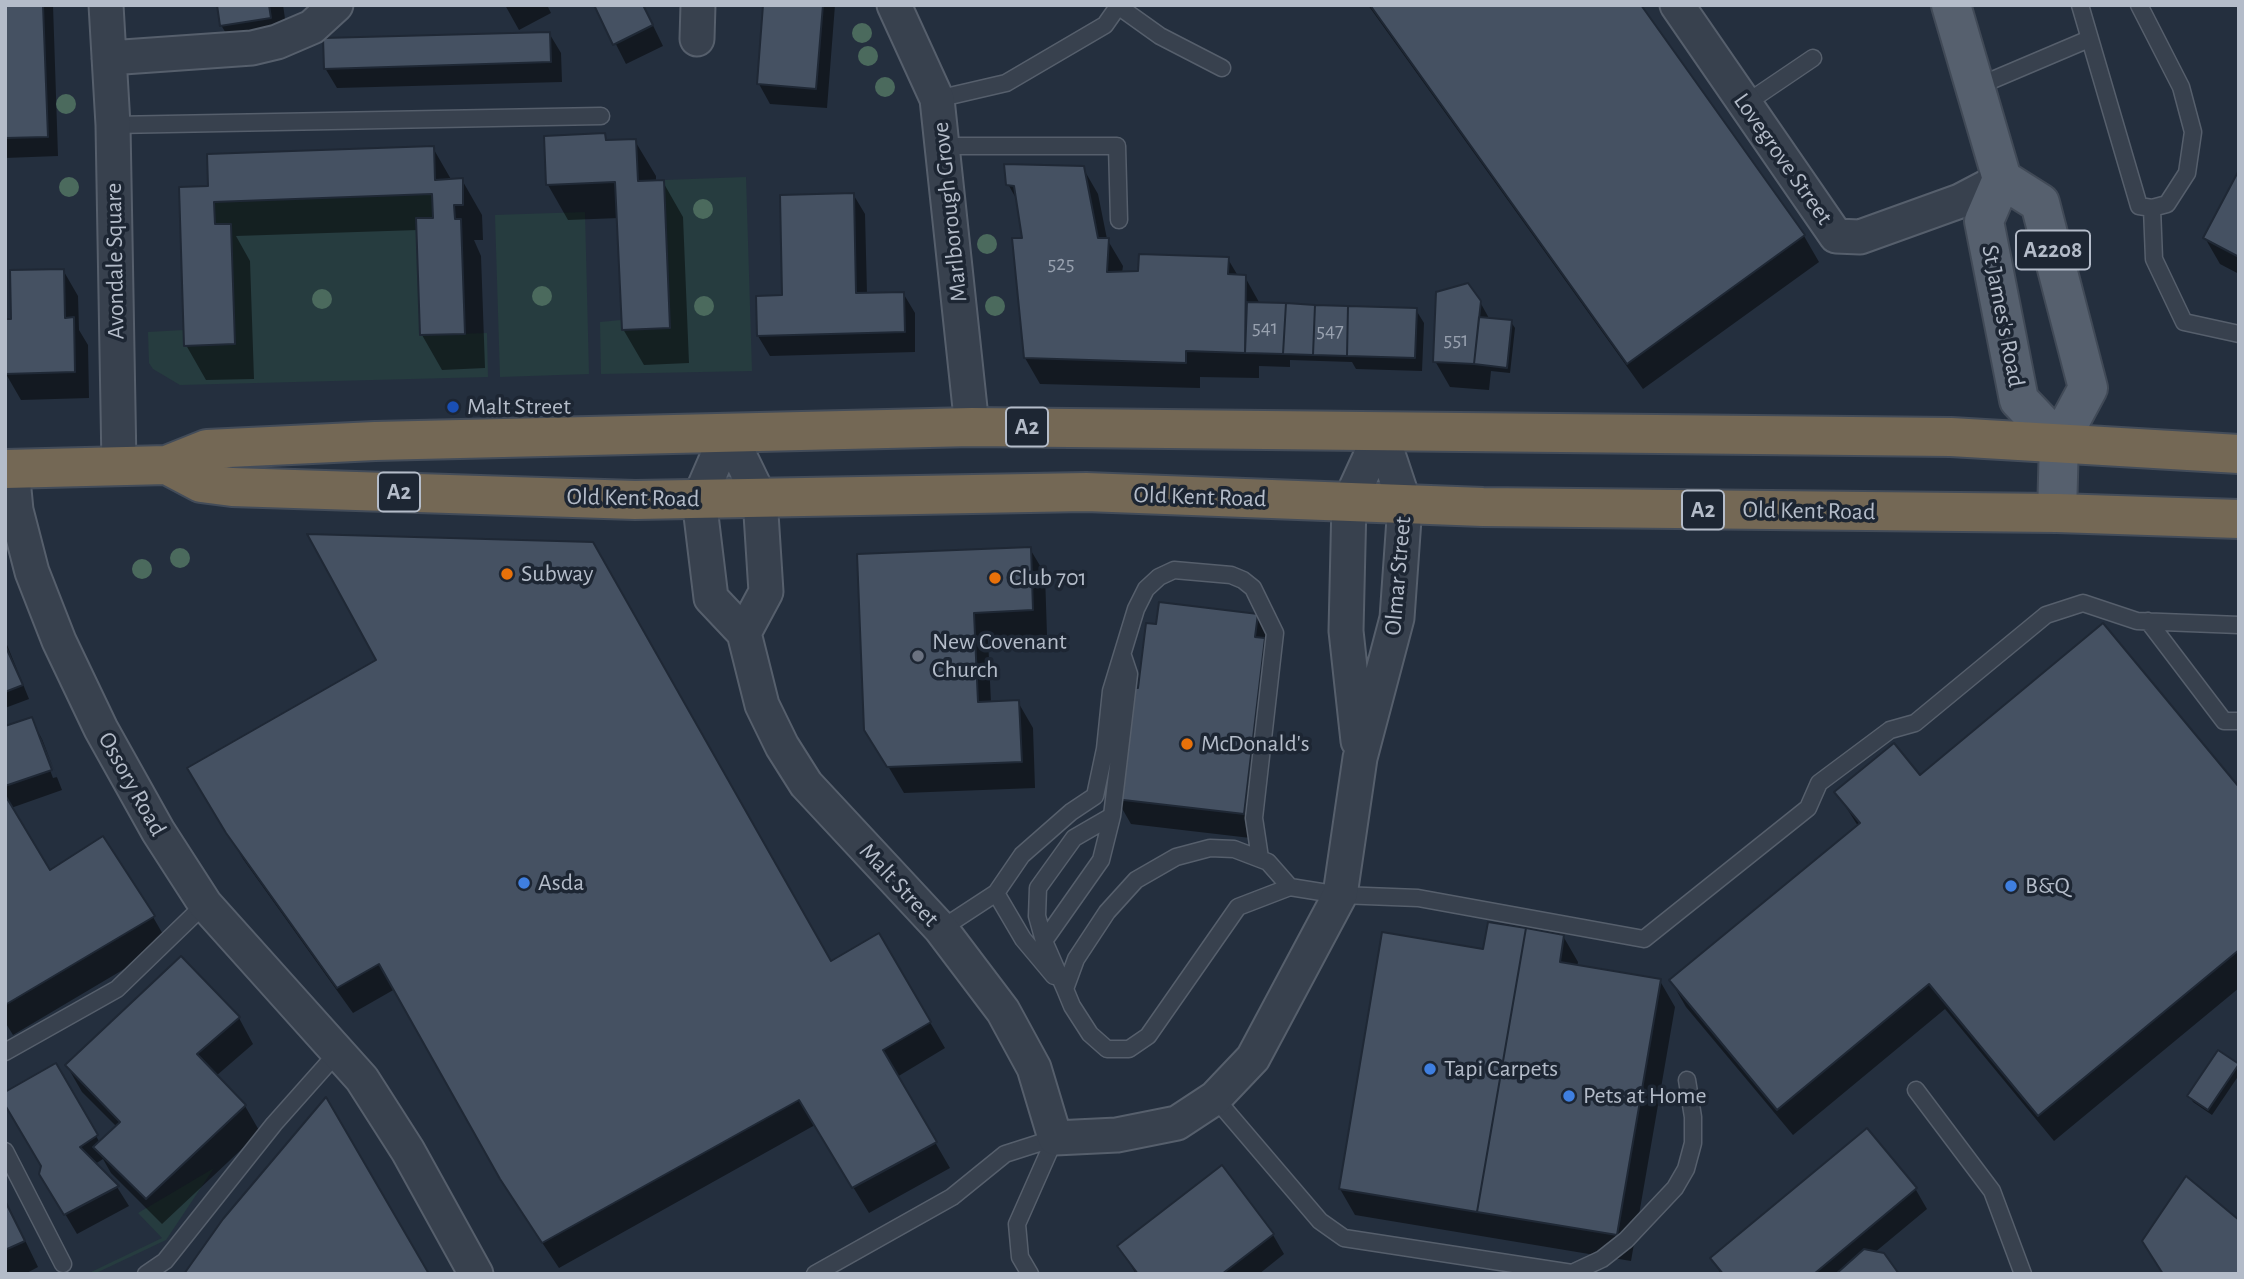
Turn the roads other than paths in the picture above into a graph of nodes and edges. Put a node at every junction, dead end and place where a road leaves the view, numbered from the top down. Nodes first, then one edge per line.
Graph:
1 (106, 5) edge
2 (336, 5) edge
3 (698, 5) edge
4 (894, 5) edge
5 (1677, 5) edge
6 (1951, 5) edge
7 (2080, 5) edge
8 (2139, 5) edge
9 (1119, 6) edge
10 (696, 39) dead end
11 (2089, 39) junction
12 (109, 58) junction
13 (1813, 58) dead end
14 (1222, 68) dead end
15 (1973, 88) junction
16 (937, 99) junction
17 (1745, 104) junction
18 (601, 116) dead end
19 (113, 125) junction
20 (943, 146) junction
21 (2002, 179) junction
22 (2151, 208) junction
23 (1119, 220) dead end
24 (2239, 334) edge
25 (972, 427) junction
26 (728, 432) junction
27 (1381, 432) junction
28 (2059, 442) junction
29 (2239, 454) edge
30 (119, 465) junction
31 (167, 465) junction
32 (9, 469) edge
33 (760, 498) junction
34 (699, 499) junction
35 (1349, 503) junction
36 (1405, 505) junction
37 (2057, 513) junction
38 (2239, 519) edge
39 (2148, 621) junction
40 (2239, 625) edge
41 (744, 633) junction
42 (1123, 656) junction
43 (2239, 721) edge
44 (1360, 758) junction
45 (1112, 816) junction
46 (1260, 858) junction
47 (1290, 887) junction
48 (996, 893) junction
49 (1340, 895) junction
50 (205, 904) junction
51 (941, 929) junction
52 (1044, 941) junction
53 (1065, 989) junction
54 (5, 1052) edge
55 (338, 1052) junction
56 (1687, 1080) dead end
57 (1916, 1090) dead end
58 (1215, 1098) junction
59 (1055, 1138) junction
60 (5, 1151) edge
61 (63, 1264) dead end
62 (146, 1274) edge
63 (476, 1274) edge
64 (816, 1274) edge
65 (1030, 1274) edge
66 (2023, 1274) edge

1 - 12 street, Avondale Square
2 - 12 street
3 - 10 street
4 - 16 street, Marlborough Grove
5 - 17 street, Lovegrove Street
6 - 15 main road
7 - 11 lane
8 - 22 lane
9 - 14 lane
9 - 16 lane
11 - 15 lane
11 - 22 lane
12 - 19 street, Avondale Square
13 - 17 lane
15 - 21 main road
16 - 20 street, Marlborough Grove
17 - 21 street, Lovegrove Street
18 - 19 lane
19 - 30 street, Avondale Square
20 - 23 lane
20 - 25 street, Marlborough Grove
21 - 28 main road, St James's Road / A2208
21 - 28 main road, A2208
22 - 24 lane
25 - 26 highway, Old Kent Road / A2
25 - 27 highway, Old Kent Road / A2
26 - 31 highway, Old Kent Road / A2
26 - 33 street
26 - 34 street
27 - 28 highway, Old Kent Road / A2
27 - 35 street, Olmar Street
27 - 36 street, Olmar Street
28 - 29 highway, Old Kent Road / A2
28 - 37 main road, A2208
30 - 31 highway, Old Kent Road / A2
30 - 32 highway, Old Kent Road / A2
31 - 34 highway, Old Kent Road / A2
32 - 50 street, Ossory Road
33 - 34 highway, Old Kent Road / A2
33 - 35 highway, Old Kent Road / A2
33 - 41 street
34 - 41 street, Malt Street
35 - 36 highway, Old Kent Road / A2
35 - 44 street, Olmar Street
36 - 37 highway, Old Kent Road / A2
36 - 44 street, Olmar Street
37 - 38 highway, Old Kent Road / A2
39 - 40 lane
39 - 43 lane
39 - 49 lane
41 - 51 street, Malt Street
42 - 45 lane
42 - 46 lane
42 - 48 lane
44 - 49 street, Olmar Street
45 - 52 lane
45 - 52 lane
46 - 47 lane
46 - 53 lane
47 - 49 lane
47 - 53 lane
48 - 51 lane
48 - 53 lane
49 - 58 street, Olmar Street
50 - 54 lane
50 - 55 street, Ossory Road
51 - 59 street, Malt Street
52 - 53 lane
55 - 62 lane
55 - 63 street, Ossory Road
56 - 58 lane
57 - 66 lane
58 - 59 street, Olmar Street
59 - 64 lane
59 - 65 lane
60 - 61 lane

